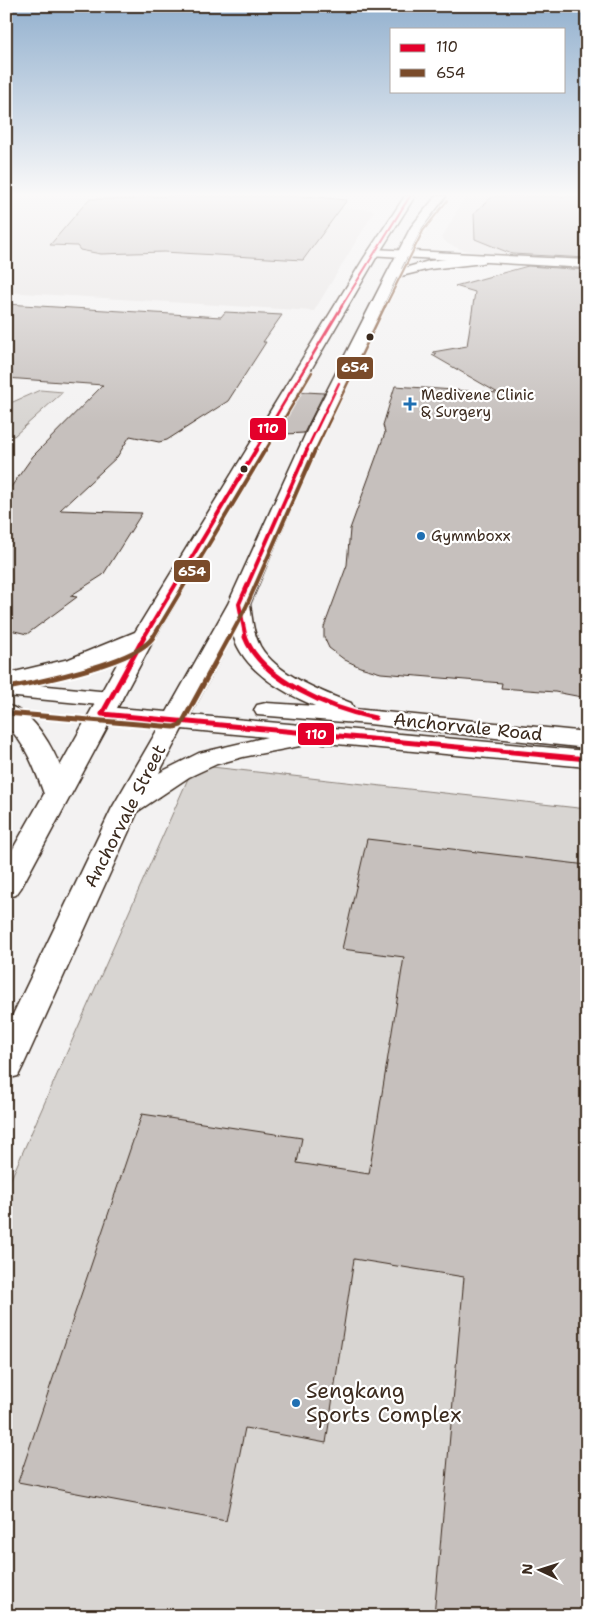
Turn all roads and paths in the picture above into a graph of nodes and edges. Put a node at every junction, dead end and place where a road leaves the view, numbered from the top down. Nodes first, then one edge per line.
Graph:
1 (362, 272) edge
2 (394, 272) edge
3 (406, 272) edge
4 (392, 276) junction
5 (239, 604) junction
6 (144, 637) junction
7 (6, 681) edge
8 (6, 689) edge
9 (6, 705) edge
10 (106, 706) junction
11 (6, 712) edge
12 (180, 712) junction
13 (369, 717) junction
14 (330, 734) junction
15 (587, 740) edge
16 (587, 758) edge
17 (58, 796) junction
18 (126, 808) junction
19 (6, 888) edge
20 (6, 1066) edge

1 - 6 street
2 - 4 street, Anchorvale Street
3 - 4 street
4 - 5 street, Anchorvale Street
5 - 12 street, Anchorvale Street
5 - 13 street
6 - 7 street
6 - 10 street
8 - 10 street
9 - 10 street
10 - 12 street, Anchorvale Road
10 - 17 street
11 - 17 street
12 - 13 street, Anchorvale Road
12 - 14 street, Anchorvale Road
12 - 18 street, Anchorvale Street
13 - 15 street, Anchorvale Road
14 - 16 street, Anchorvale Road
14 - 18 street
17 - 19 street
18 - 20 street, Anchorvale Street

